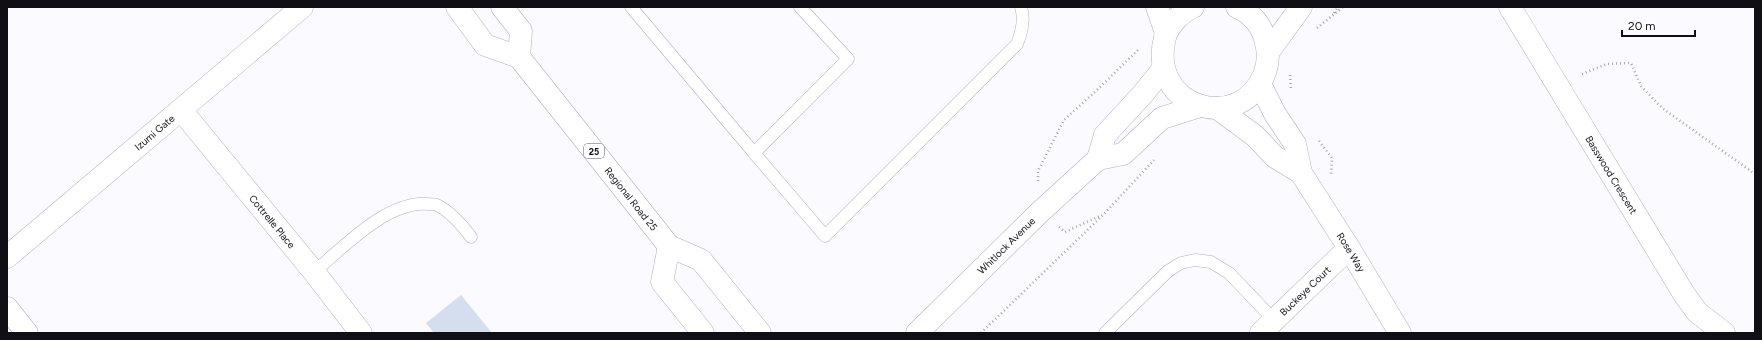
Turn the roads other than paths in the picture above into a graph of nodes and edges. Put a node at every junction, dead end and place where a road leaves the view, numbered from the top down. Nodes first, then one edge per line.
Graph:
1 (302, 7) edge
2 (457, 7) edge
3 (502, 7) edge
4 (631, 7) edge
5 (800, 7) edge
6 (1021, 7) edge
7 (1157, 7) edge
8 (1193, 7) edge
9 (1301, 7) edge
10 (1510, 7) edge
11 (1242, 8) edge
12 (1166, 33) junction
13 (1269, 51) junction
14 (519, 57) junction
15 (1163, 69) junction
16 (1260, 84) junction
17 (1208, 107) junction
18 (181, 110) junction
19 (754, 153) junction
20 (1098, 159) junction
21 (1301, 173) junction
22 (471, 237) dead end
23 (669, 246) junction
24 (1349, 248) junction
25 (7, 257) edge
26 (314, 272) junction
27 (7, 308) edge
28 (1268, 327) edge
29 (27, 333) edge
30 (361, 333) edge
31 (703, 333) edge
32 (760, 333) edge
33 (917, 333) edge
34 (1105, 333) edge
35 (1400, 333) edge
36 (1724, 333) edge

1 - 18 street, Izumi Gate
2 - 14 street
3 - 14 street
4 - 19 lane
5 - 19 lane
6 - 19 lane
7 - 12 street
8 - 12 street
9 - 13 street
10 - 36 street, Basswood Crescent
11 - 13 street
12 - 15 street
13 - 16 street
14 - 23 street, Regional Road 25 / 25
15 - 17 street, Rose Way
15 - 20 street
16 - 17 street
16 - 21 street, Rose Way
17 - 20 street
17 - 21 street, Rose Way
18 - 25 street, Izumi Gate
18 - 26 street, Cottrelle Place
20 - 33 street, Whitlock Avenue
21 - 24 street, Rose Way
22 - 26 lane
23 - 31 street
23 - 32 street, Regional Road 25 / 25
24 - 28 street, Buckeye Court
24 - 35 street, Rose Way
26 - 30 street, Cottrelle Place
27 - 29 street
28 - 34 lane

